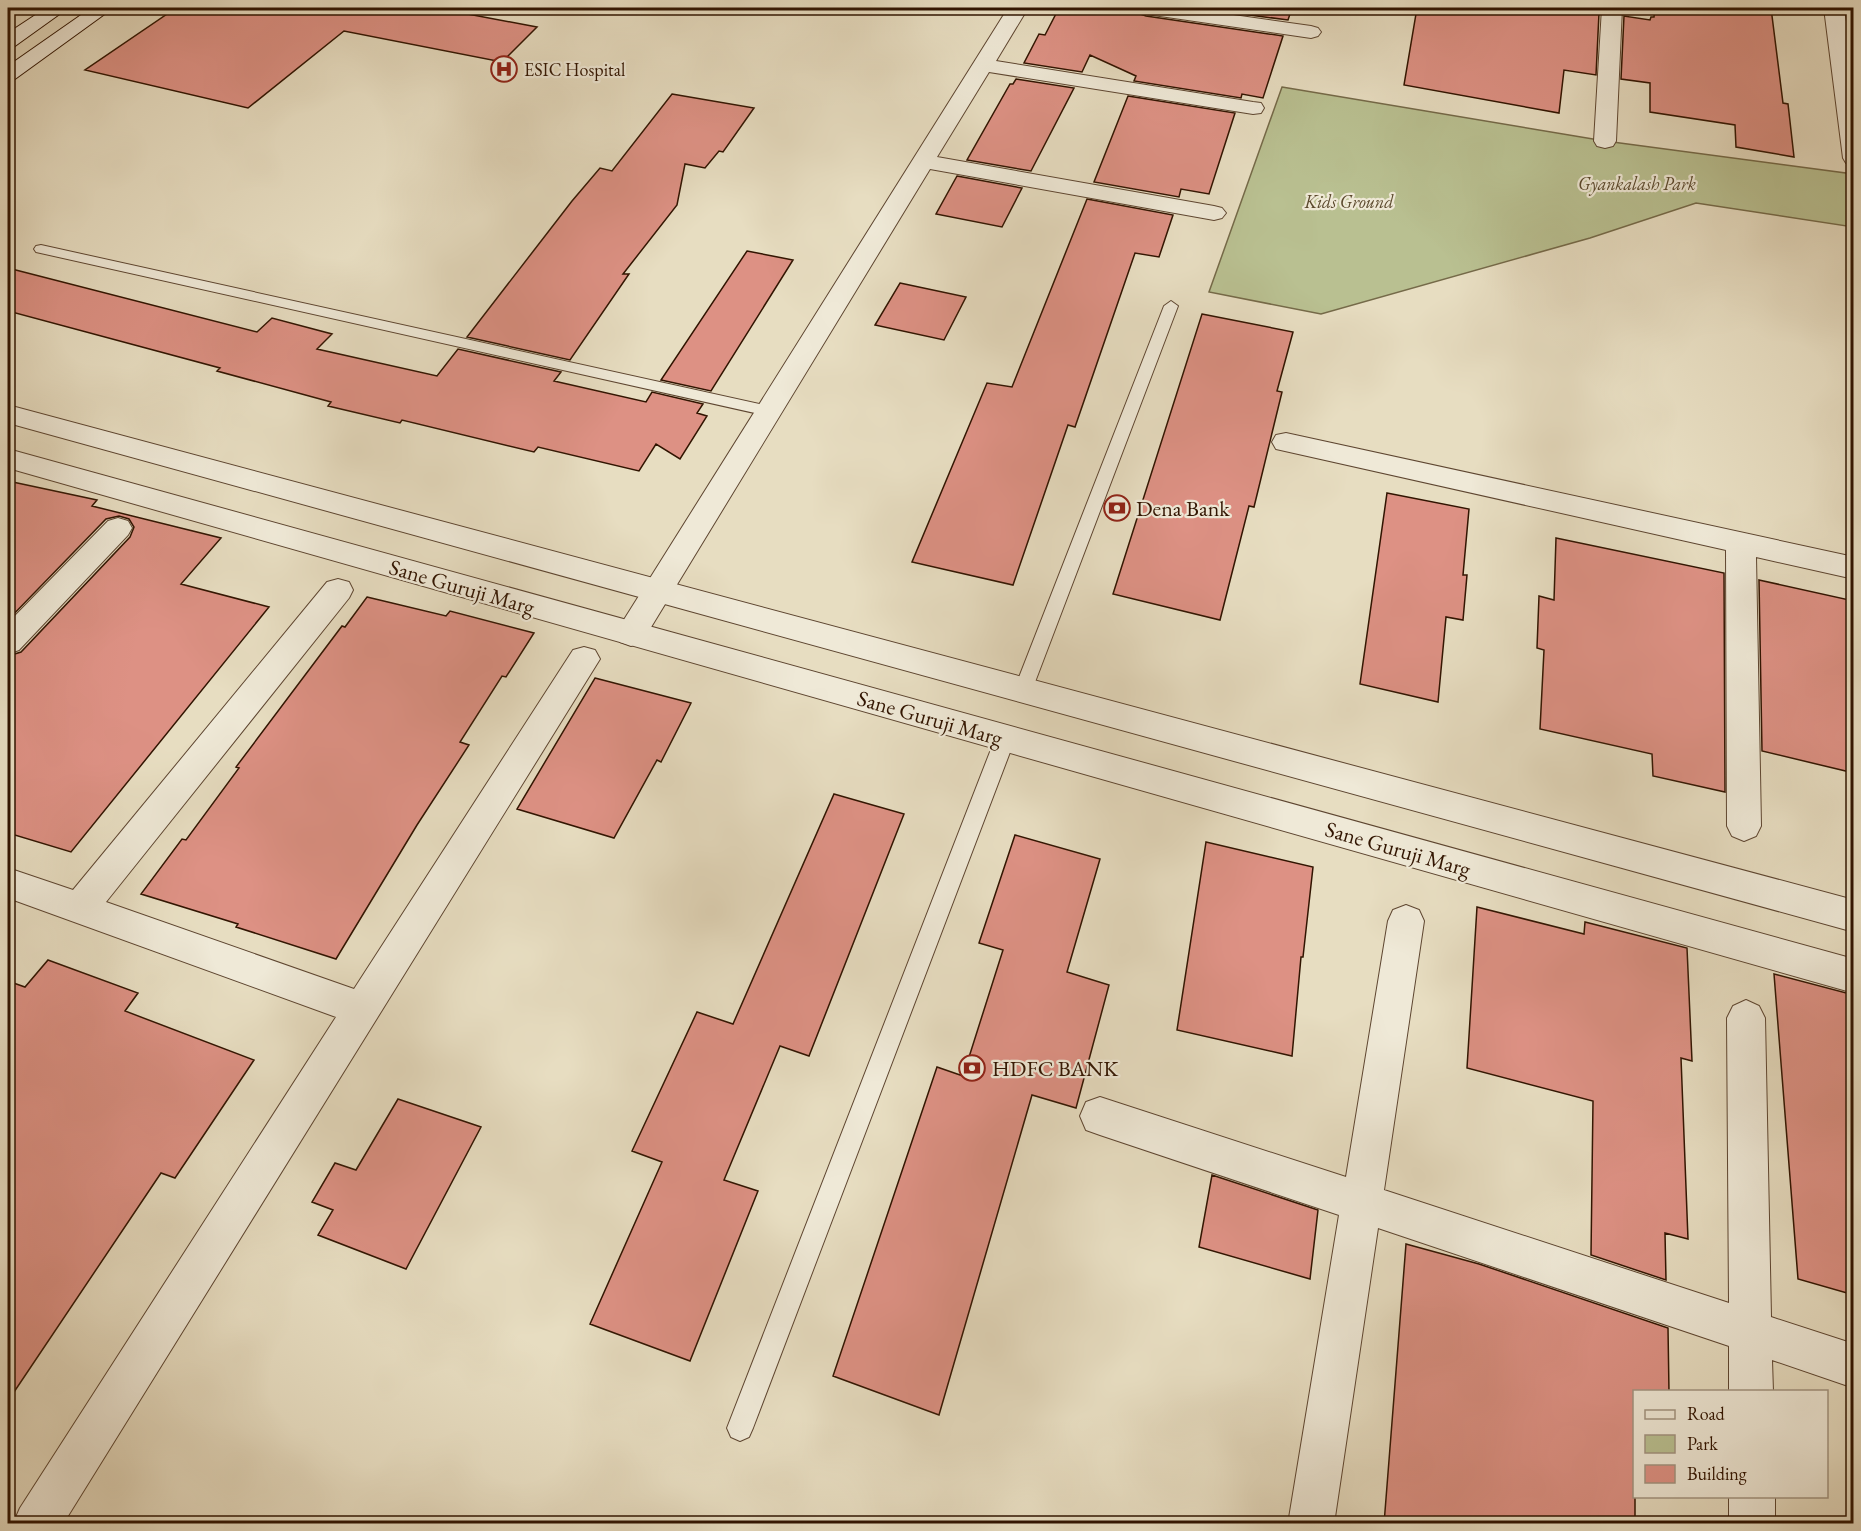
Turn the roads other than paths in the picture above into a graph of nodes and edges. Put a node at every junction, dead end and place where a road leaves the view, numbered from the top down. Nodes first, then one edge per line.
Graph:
1 (58, 8) edge
2 (103, 8) edge
3 (1018, 8) edge
4 (1146, 8) edge
5 (1612, 8) edge
6 (1834, 8) edge
7 (1311, 32) dead end
8 (8, 42) edge
9 (982, 65) junction
10 (8, 75) edge
11 (1253, 108) dead end
12 (1605, 141) dead end
13 (1854, 158) edge
14 (923, 161) junction
15 (1214, 213) dead end
16 (41, 249) dead end
17 (1171, 306) dead end
18 (768, 411) junction
19 (8, 414) edge
20 (1286, 442) dead end
21 (8, 459) edge
22 (118, 528) dead end
23 (1741, 543) junction
24 (1854, 568) edge
25 (338, 590) dead end
26 (658, 591) junction
27 (631, 634) junction
28 (8, 642) edge
29 (584, 659) dead end
30 (1023, 690) junction
31 (1005, 739) junction
32 (1744, 826) dead end
33 (8, 884) edge
34 (79, 909) junction
35 (1854, 916) edge
36 (1406, 921) dead end
37 (1854, 976) edge
38 (362, 1009) junction
39 (1746, 1018) dead end
40 (1100, 1116) dead end
41 (1361, 1203) junction
42 (1750, 1331) junction
43 (1854, 1366) edge
44 (1751, 1390) edge
45 (740, 1428) dead end
46 (1752, 1498) edge
47 (36, 1524) edge
48 (1311, 1524) edge
49 (1752, 1524) edge

1 - 8 street
2 - 10 street
3 - 9 street
4 - 7 street
5 - 12 street
6 - 13 street
9 - 11 street
9 - 14 street
14 - 15 street
14 - 18 street
16 - 18 lane
17 - 30 lane
18 - 26 street
19 - 26 street
20 - 23 street
21 - 27 street, Sane Guruji Marg
22 - 28 street
23 - 24 street
23 - 32 street
25 - 34 street
26 - 27 street
26 - 30 street
27 - 31 street, Sane Guruji Marg
29 - 38 street
30 - 35 street
31 - 37 street, Sane Guruji Marg
31 - 45 lane
33 - 34 street
34 - 38 street
36 - 41 street
38 - 47 street
39 - 42 street
40 - 41 street
41 - 42 street
41 - 48 street
42 - 43 street
42 - 44 street
46 - 49 street

